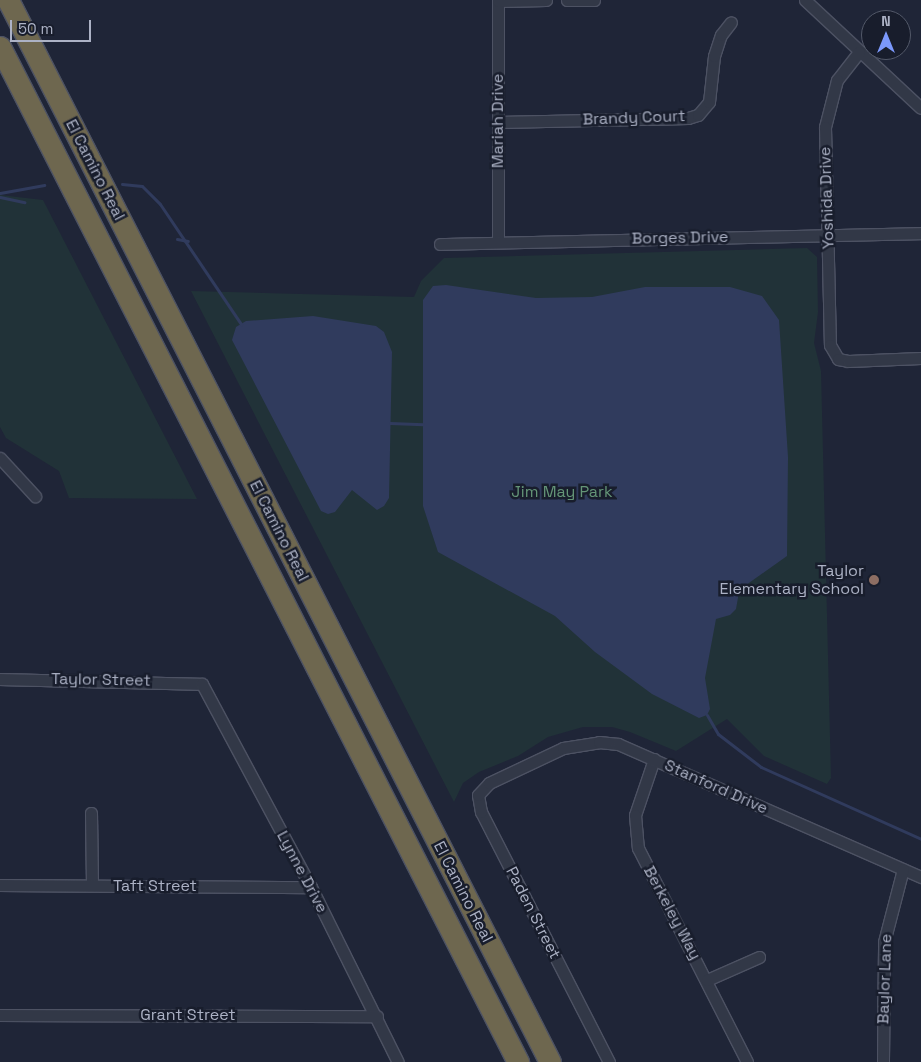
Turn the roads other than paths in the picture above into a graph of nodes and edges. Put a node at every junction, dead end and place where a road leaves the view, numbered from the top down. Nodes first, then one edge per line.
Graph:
1 (8, 0) edge
2 (546, 0) edge
3 (567, 0) edge
4 (594, 0) edge
5 (805, 0) edge
6 (498, 1) edge
7 (731, 22) dead end
8 (0, 47) edge
9 (859, 52) junction
10 (921, 108) edge
11 (498, 122) junction
12 (921, 233) edge
13 (828, 235) junction
14 (498, 242) junction
15 (440, 244) dead end
16 (921, 358) edge
17 (0, 458) edge
18 (35, 496) dead end
19 (0, 679) edge
20 (202, 684) joint
21 (654, 759) junction
22 (508, 774) joint
23 (91, 813) dead end
24 (904, 869) junction
25 (921, 877) edge
26 (0, 884) edge
27 (92, 885) junction
28 (311, 887) junction
29 (759, 956) dead end
30 (707, 980) junction
31 (0, 1015) edge
32 (377, 1016) junction
33 (398, 1062) edge
34 (518, 1062) edge
35 (550, 1062) edge
36 (610, 1062) edge
37 (747, 1062) edge
38 (883, 1062) edge

1 - 35 highway, El Camino Real
2 - 6 street
3 - 4 street
5 - 9 street
6 - 11 street, Mariah Drive
7 - 11 street, Brandy Court
8 - 34 highway, El Camino Real
9 - 10 street
9 - 13 street, Yoshida Drive
11 - 14 street, Mariah Drive
12 - 13 street, Borges Drive
13 - 14 street, Borges Drive
13 - 16 street, Yoshida Drive
14 - 15 street, Borges Drive
17 - 18 street
19 - 20 street, Taylor Street
20 - 28 street, Lynne Drive
21 - 22 street, Stanford Drive
21 - 24 street, Stanford Drive
21 - 30 street, Berkeley Way
22 - 36 street, Paden Street
23 - 27 street
24 - 25 street, Stanford Drive
24 - 38 street, Baylor Lane
26 - 27 street, Taft Street
27 - 28 street, Taft Street
28 - 32 street, Lynne Drive
29 - 30 street
30 - 37 street, Berkeley Way
31 - 32 street, Grant Street
32 - 33 street, Lynne Drive

